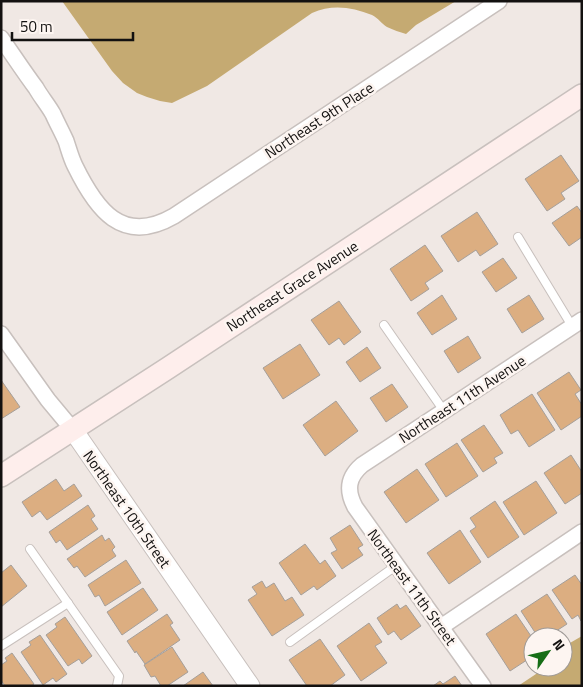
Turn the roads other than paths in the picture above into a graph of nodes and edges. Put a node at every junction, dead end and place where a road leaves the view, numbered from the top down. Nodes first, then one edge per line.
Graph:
1 (498, 1) edge
2 (1, 38) edge
3 (582, 95) edge
4 (518, 238) dead end
5 (577, 323) edge
6 (384, 325) dead end
7 (1, 334) edge
8 (444, 411) junction
9 (73, 430) junction
10 (1, 476) edge
11 (349, 485) joint
12 (582, 532) edge
13 (30, 549) dead end
14 (397, 565) junction
15 (68, 603) junction
16 (441, 627) junction
17 (290, 642) dead end
18 (1, 646) edge
19 (117, 686) edge
20 (250, 686) edge
21 (483, 686) edge

1 - 2 street, Northeast 9th Place
3 - 9 main road, Northeast Grace Avenue
4 - 5 lane
5 - 8 street, Northeast 11th Avenue
6 - 8 lane
7 - 9 street, Northeast 10th Street
8 - 11 street, Northeast 11th Avenue
9 - 10 main road, Northeast Grace Avenue
9 - 20 street, Northeast 10th Street
11 - 14 street, Northeast 11th Street
12 - 16 street
13 - 15 lane
14 - 16 street, Northeast 11th Street
14 - 17 lane
15 - 18 lane
15 - 19 lane
16 - 21 street, Northeast 11th Street

